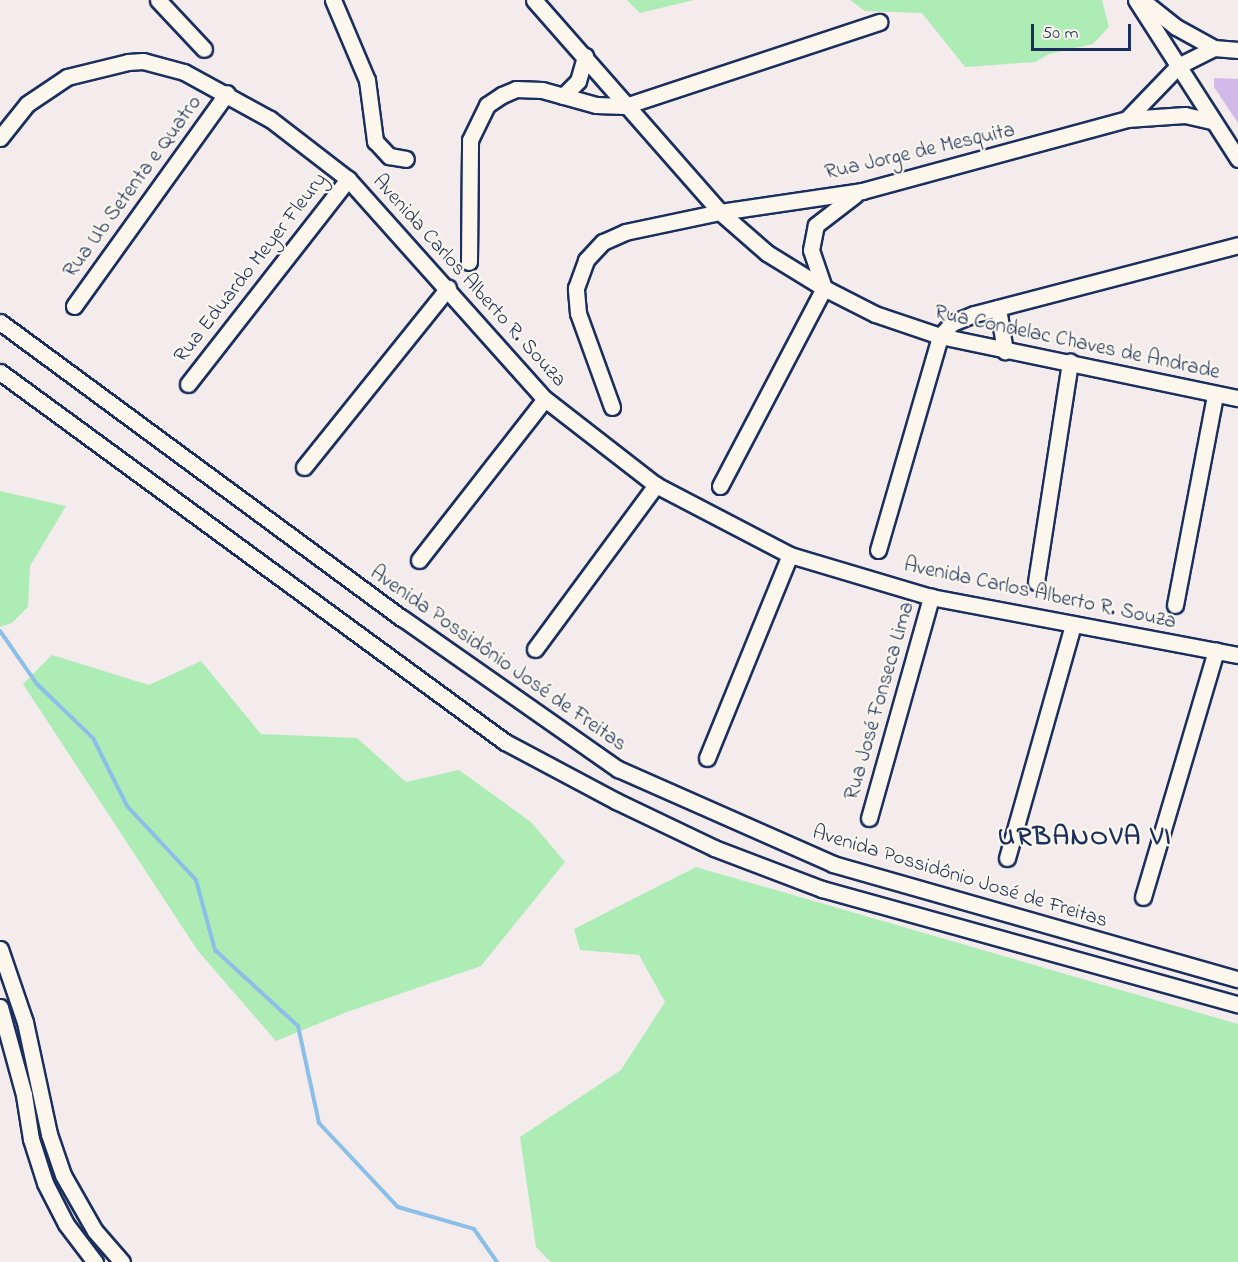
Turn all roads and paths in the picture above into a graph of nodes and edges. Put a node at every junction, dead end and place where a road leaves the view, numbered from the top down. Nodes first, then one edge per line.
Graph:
1 (159, 0) edge
2 (333, 0) edge
3 (534, 0) edge
4 (1136, 0) edge
5 (1142, 0) edge
6 (879, 22) dead end
7 (1214, 48) junction
8 (204, 49) dead end
9 (1238, 51) edge
10 (585, 56) junction
11 (1178, 66) junction
12 (227, 93) junction
13 (563, 96) junction
14 (625, 106) junction
15 (1127, 119) junction
16 (1212, 121) junction
17 (0, 138) edge
18 (406, 159) dead end
19 (1238, 159) edge
20 (348, 179) junction
21 (862, 191) junction
22 (720, 212) junction
23 (1238, 245) edge
24 (469, 262) dead end
25 (448, 288) junction
26 (824, 288) junction
27 (74, 306) dead end
28 (998, 308) junction
29 (0, 322) edge
30 (940, 336) junction
31 (1005, 351) junction
32 (1070, 362) junction
33 (0, 372) edge
34 (188, 384) dead end
35 (1215, 395) junction
36 (1238, 398) edge
37 (545, 399) junction
38 (612, 407) dead end
39 (304, 467) dead end
40 (656, 485) junction
41 (720, 486) dead end
42 (878, 550) dead end
43 (790, 555) junction
44 (419, 560) dead end
45 (1036, 582) dead end
46 (931, 597) junction
47 (1176, 605) dead end
48 (1073, 624) junction
49 (536, 649) dead end
50 (1216, 651) junction
51 (1238, 655) edge
52 (707, 758) dead end
53 (869, 818) dead end
54 (1007, 858) dead end
55 (1143, 897) dead end
56 (0, 949) edge
57 (1238, 980) edge
58 (1238, 1004) edge
59 (0, 1007) edge
60 (95, 1262) edge
61 (122, 1262) edge

1 - 8 street
2 - 18 street
3 - 10 street, Rua Condelac Chaves de Andrade
4 - 11 street
5 - 7 street
6 - 14 street
7 - 9 street
7 - 11 street
10 - 13 street
10 - 14 street, Rua Condelac Chaves de Andrade
11 - 15 street
11 - 16 street
12 - 17 street, Avenida Carlos Alberto R. Souza
12 - 20 street, Avenida Carlos Alberto R. Souza
12 - 27 street, Rua Ub Setenta e Quatro
13 - 14 street
13 - 24 street
14 - 22 street, Rua Condelac Chaves de Andrade
15 - 16 street, Rua Jorge de Mesquita
15 - 21 street, Rua Jorge de Mesquita
16 - 19 street
20 - 25 street, Avenida Carlos Alberto R. Souza
20 - 34 street, Rua Eduardo Meyer Fleury
21 - 22 street, Rua Jorge de Mesquita
21 - 26 street
22 - 26 street, Rua Condelac Chaves de Andrade
22 - 38 street, Rua Jorge de Mesquita
23 - 28 street
25 - 37 street, Avenida Carlos Alberto R. Souza
25 - 39 street
26 - 30 street, Rua Condelac Chaves de Andrade
26 - 41 street
28 - 30 street
28 - 31 street
29 - 57 street, Avenida Possidônio José de Freitas
30 - 31 street, Rua Condelac Chaves de Andrade
30 - 42 street
31 - 32 street, Rua Condelac Chaves de Andrade
32 - 35 street, Rua Condelac Chaves de Andrade
32 - 45 street
33 - 58 street
35 - 36 street, Rua Condelac Chaves de Andrade
35 - 47 street
37 - 40 street, Avenida Carlos Alberto R. Souza
37 - 44 street
40 - 43 street, Avenida Carlos Alberto R. Souza
40 - 49 street
43 - 46 street, Avenida Carlos Alberto R. Souza
43 - 52 street
46 - 48 street, Avenida Carlos Alberto R. Souza
46 - 53 street, Rua José Fonseca Lima
48 - 50 street, Avenida Carlos Alberto R. Souza
48 - 54 street
50 - 51 street, Avenida Carlos Alberto R. Souza
50 - 55 street
56 - 61 street
59 - 60 street

